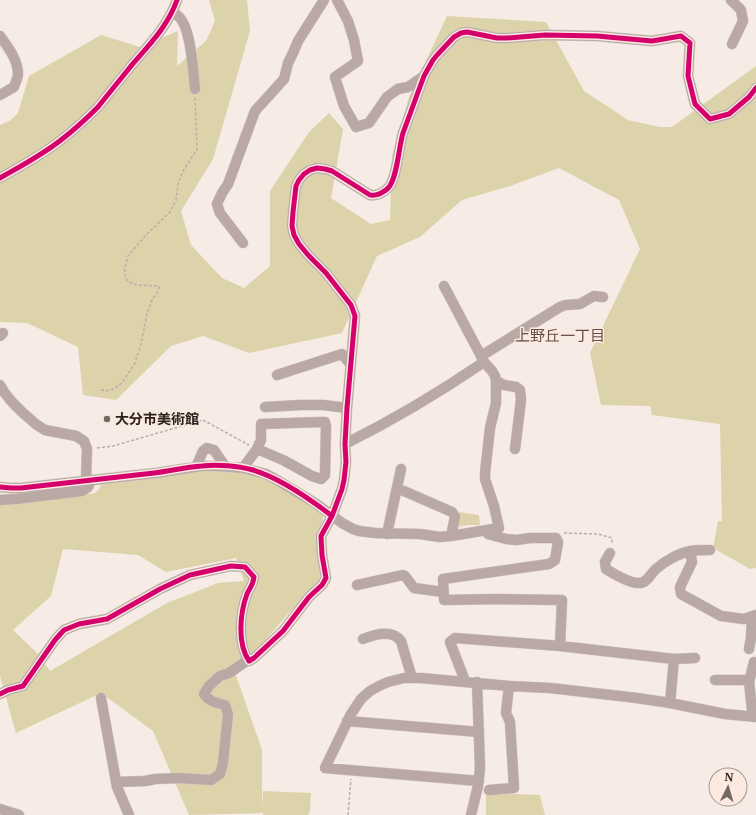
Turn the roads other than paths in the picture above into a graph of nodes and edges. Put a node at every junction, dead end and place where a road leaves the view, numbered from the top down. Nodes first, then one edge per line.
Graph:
1 (324, 0) edge
2 (337, 0) edge
3 (731, 0) edge
4 (176, 1) edge
5 (172, 13) junction
6 (0, 36) edge
7 (732, 44) dead end
8 (424, 76) junction
9 (195, 88) road end
10 (756, 88) edge
11 (0, 95) edge
12 (0, 178) edge
13 (243, 243) dead end
14 (444, 286) dead end
15 (603, 297) dead end
16 (483, 359) junction
17 (351, 365) junction
18 (277, 375) dead end
19 (496, 381) junction
20 (0, 385) edge
21 (265, 407) dead end
22 (347, 408) junction
23 (345, 444) junction
24 (257, 449) junction
25 (515, 449) dead end
26 (225, 466) junction
27 (196, 467) junction
28 (243, 468) junction
29 (401, 468) dead end
30 (89, 480) junction
31 (0, 487) edge
32 (397, 488) junction
33 (0, 500) edge
34 (332, 516) junction
35 (487, 530) junction
36 (387, 534) junction
37 (451, 536) junction
38 (710, 550) dead end
39 (690, 551) junction
40 (610, 553) dead end
41 (357, 585) dead end
42 (443, 592) junction
43 (754, 616) edge
44 (363, 639) dead end
45 (560, 646) junction
46 (749, 649) dead end
47 (695, 658) dead end
48 (674, 659) junction
49 (248, 660) junction
50 (754, 662) dead end
51 (412, 678) junction
52 (715, 680) dead end
53 (749, 680) junction
54 (465, 681) junction
55 (477, 682) junction
56 (509, 686) junction
57 (0, 694) edge
58 (101, 698) dead end
59 (670, 703) junction
60 (739, 710) dead end
61 (755, 712) edge
62 (347, 721) junction
63 (479, 732) junction
64 (479, 781) junction
65 (116, 782) junction
66 (489, 790) dead end
67 (0, 809) edge
68 (19, 815) edge
69 (129, 815) edge
70 (471, 815) edge

1 - 13 street
2 - 8 street
3 - 7 street
4 - 5 street
5 - 9 street
5 - 12 street
6 - 11 street
8 - 10 street
8 - 17 street
14 - 16 street
15 - 16 street
16 - 19 street
16 - 23 street
17 - 18 street
17 - 22 street
19 - 25 street
19 - 35 street
20 - 30 street
21 - 22 street
22 - 23 street
23 - 34 street
24 - 24 street
24 - 28 street
26 - 27 street
26 - 27 street
26 - 28 street
27 - 30 street
28 - 34 street
29 - 32 street
30 - 31 street
30 - 33 street
32 - 36 street
32 - 37 street
34 - 36 street
34 - 49 street
35 - 37 street
35 - 42 street
36 - 37 street
38 - 39 street
39 - 40 street
39 - 43 street
41 - 42 street
42 - 45 street
43 - 46 street
44 - 51 street
45 - 48 street
45 - 54 street
47 - 48 street
48 - 59 street
49 - 57 street
49 - 65 street
50 - 53 street
51 - 54 street
51 - 62 street
52 - 53 street
53 - 61 street
54 - 55 street
55 - 56 street
55 - 63 street
56 - 59 street
56 - 66 street
58 - 65 street
59 - 61 street
60 - 61 street
62 - 63 street
62 - 64 street
63 - 64 street
64 - 70 street
65 - 69 street
67 - 68 street

